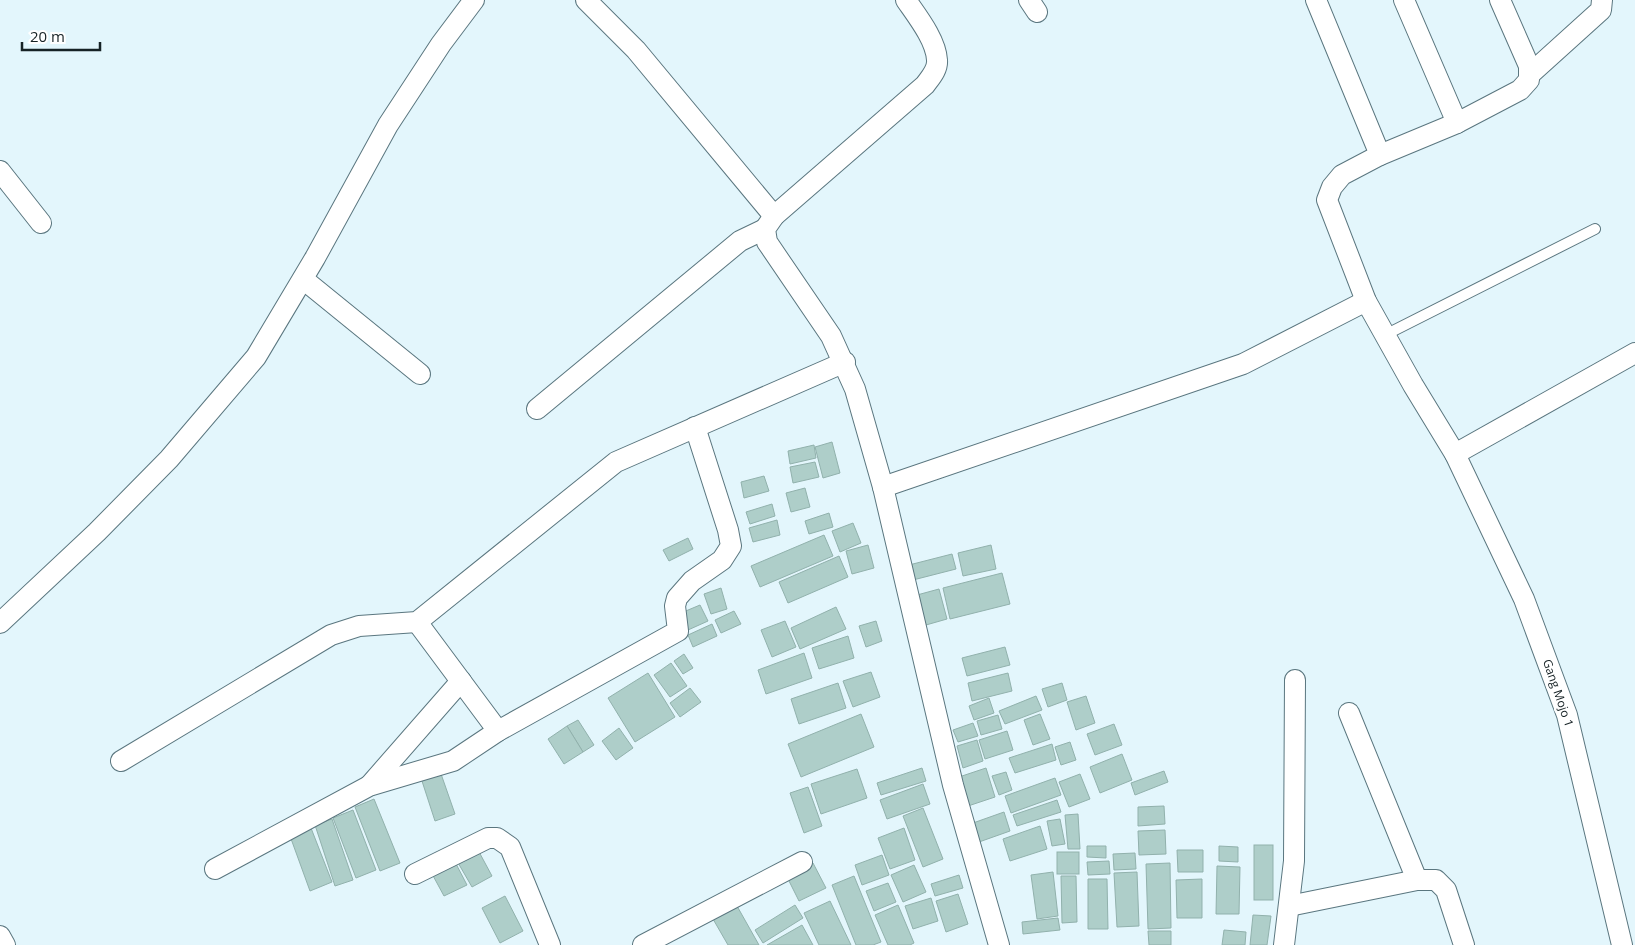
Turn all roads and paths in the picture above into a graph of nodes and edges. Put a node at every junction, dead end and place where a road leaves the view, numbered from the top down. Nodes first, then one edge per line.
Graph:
1 (474, 0) edge
2 (586, 0) edge
3 (906, 0) edge
4 (1316, 0) edge
5 (1404, 0) edge
6 (1500, 0) edge
7 (1602, 0) edge
8 (1529, 75) junction
9 (1456, 123) junction
10 (1380, 155) junction
11 (0, 171) edge
12 (770, 222) junction
13 (41, 223) dead end
14 (1595, 229) dead end
15 (302, 279) junction
16 (1366, 300) junction
17 (1385, 335) junction
18 (1635, 353) edge
19 (845, 362) junction
20 (420, 374) dead end
21 (536, 408) dead end
22 (695, 427) junction
23 (1455, 454) junction
24 (883, 486) junction
25 (417, 622) junction
26 (0, 623) edge
27 (1295, 680) dead end
28 (461, 681) junction
29 (1349, 713) dead end
30 (498, 731) junction
31 (121, 760) dead end
32 (369, 786) junction
33 (802, 862) dead end
34 (215, 869) dead end
35 (415, 874) dead end
36 (1417, 880) junction
37 (1289, 906) junction
38 (0, 936) edge
39 (5, 945) edge
40 (550, 945) edge
41 (643, 945) edge
42 (999, 945) edge
43 (1284, 945) edge
44 (1464, 945) edge
45 (1622, 945) edge

1 - 15 street
2 - 12 street
3 - 12 street
4 - 10 street
5 - 9 street
6 - 8 street
7 - 8 street, Gang Mojo 1
8 - 9 street, Gang Mojo 1
9 - 10 street, Gang Mojo 1
10 - 16 street, Gang Mojo 1
11 - 13 street
12 - 19 street
12 - 21 street
14 - 17 lane
15 - 20 street
15 - 26 street
16 - 17 street, Gang Mojo 1
16 - 24 street
17 - 23 street, Gang Mojo 1
18 - 23 street
19 - 22 street
19 - 24 street
22 - 25 street
22 - 30 street
23 - 45 street, Gang Mojo 1
24 - 42 street
25 - 28 street
25 - 31 street
27 - 37 street
28 - 30 street
28 - 32 street
29 - 36 street
30 - 32 street
32 - 34 street
33 - 41 street
35 - 40 street
36 - 37 street
36 - 44 street
37 - 43 street
38 - 39 street

